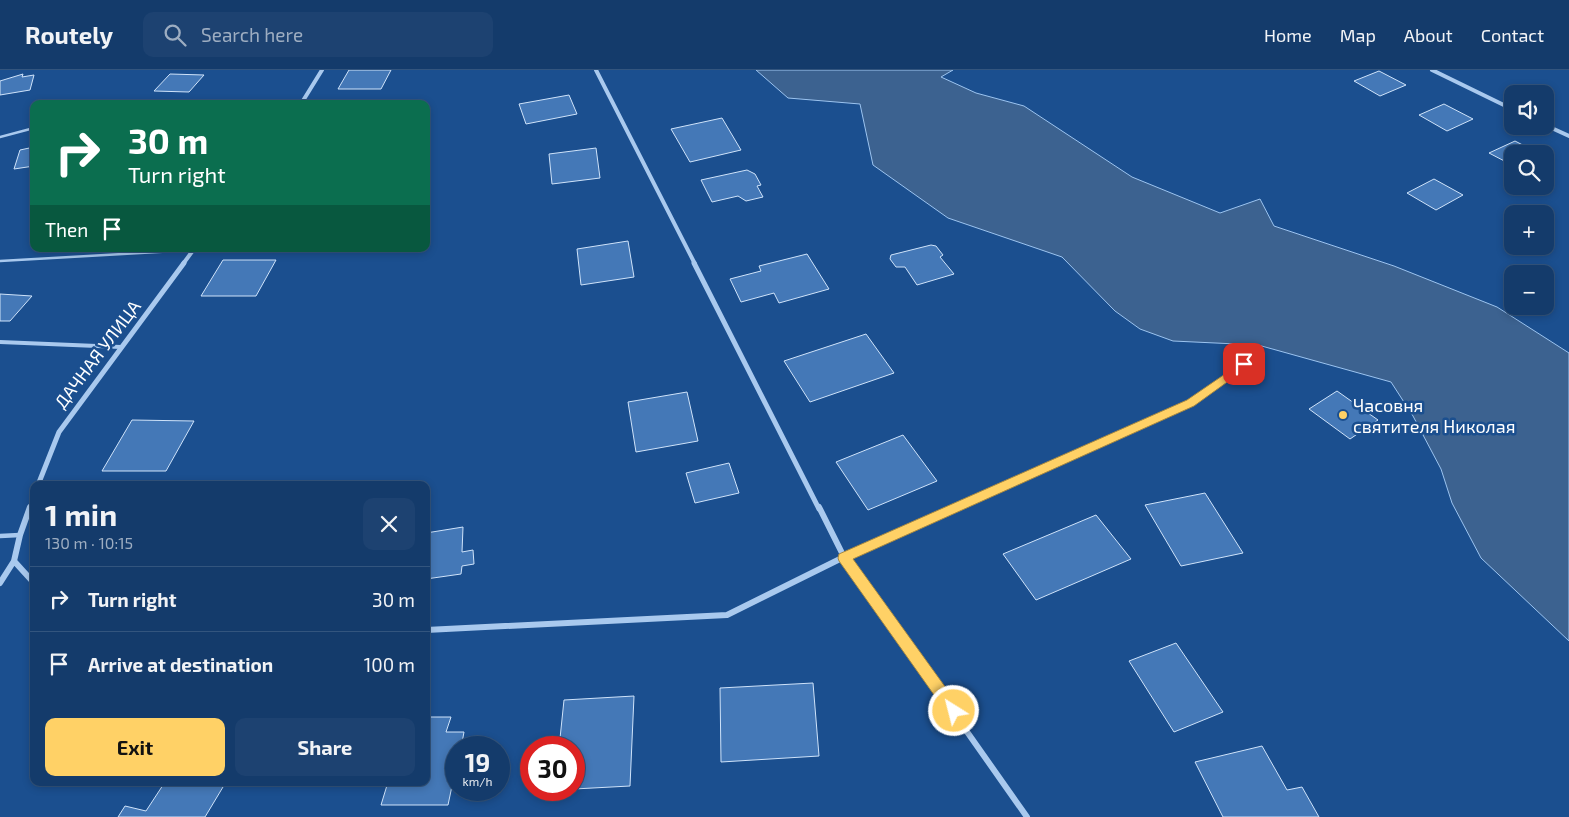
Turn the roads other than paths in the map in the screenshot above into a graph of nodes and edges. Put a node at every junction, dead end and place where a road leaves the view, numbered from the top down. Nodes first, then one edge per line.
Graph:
1 (322, 70) edge
2 (596, 70) edge
3 (1432, 70) edge
4 (303, 100) edge
5 (1504, 105) edge
6 (30, 129) edge
7 (1554, 129) edge
8 (1569, 136) edge
9 (0, 137) edge
10 (146, 252) edge
11 (192, 252) edge
12 (0, 261) edge
13 (0, 342) edge
14 (121, 347) junction
15 (1258, 355) dead end
16 (40, 481) edge
17 (30, 508) edge
18 (20, 535) junction
19 (0, 536) edge
20 (844, 558) junction
21 (14, 561) junction
22 (30, 579) edge
23 (0, 583) edge
24 (430, 630) edge
25 (1027, 817) edge

1 - 4 street
2 - 20 street
3 - 5 street
6 - 9 lane
7 - 8 street
10 - 12 lane
11 - 14 street, ДАЧНАЯ УЛИЦА
13 - 14 lane
14 - 16 street, ДАЧНАЯ УЛИЦА
15 - 20 lane
17 - 18 street
18 - 19 lane
18 - 21 street
20 - 24 street
20 - 25 street
21 - 22 street
21 - 23 street

